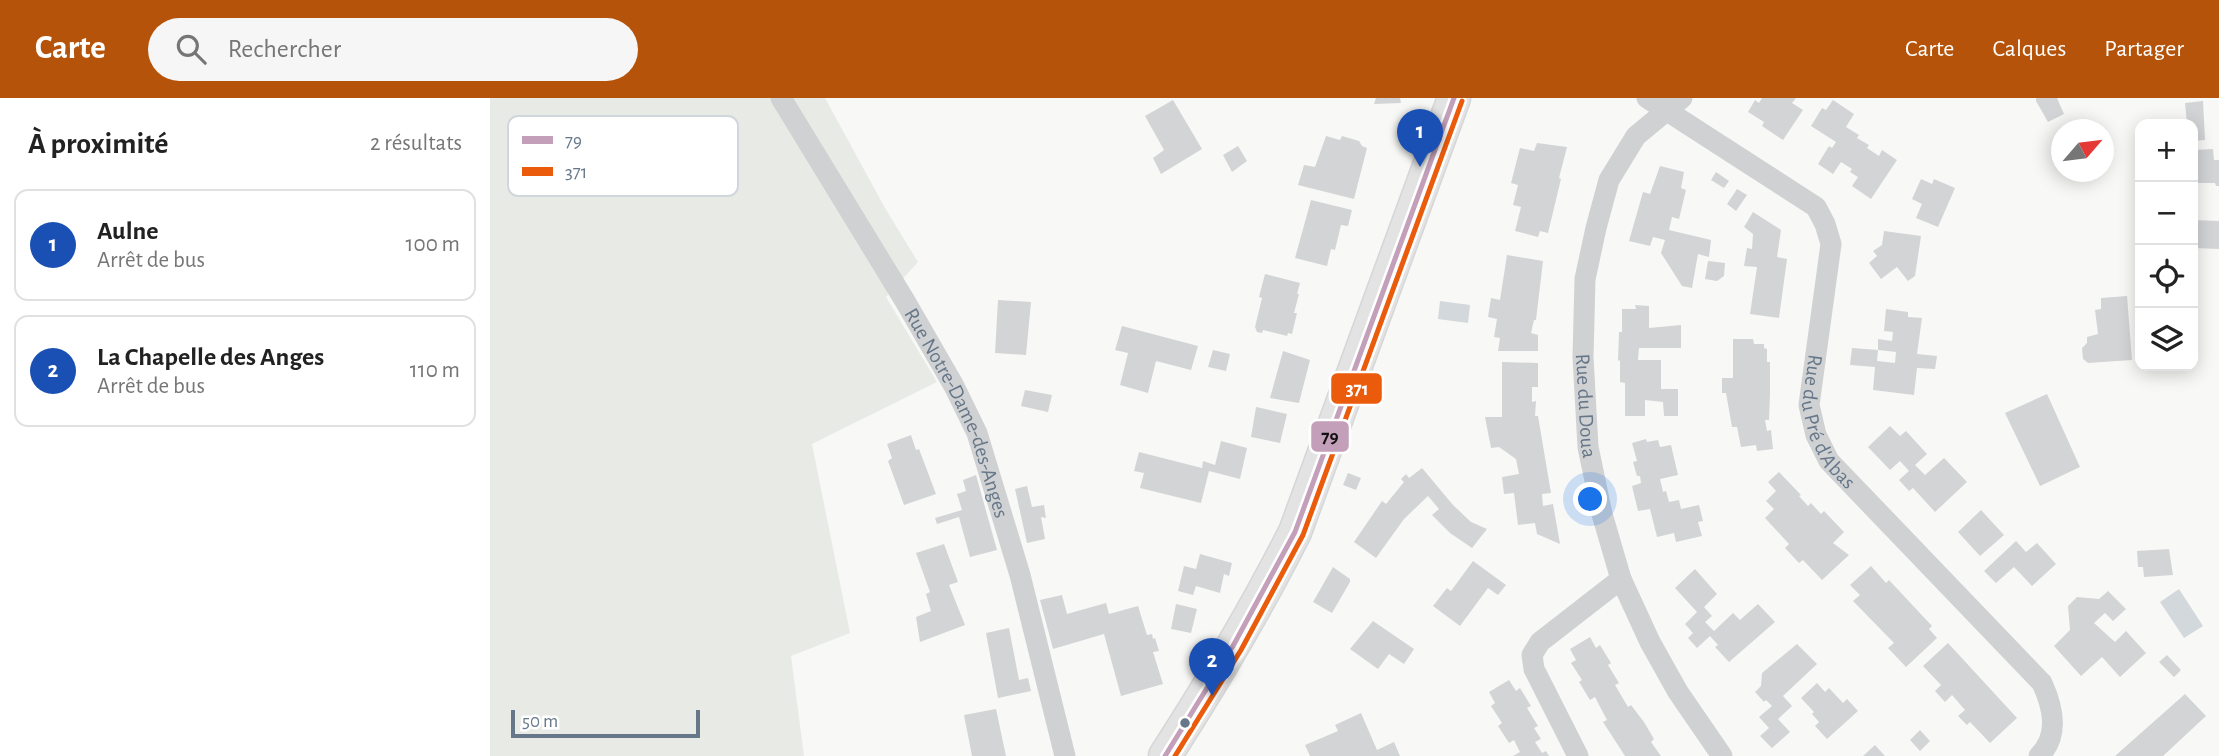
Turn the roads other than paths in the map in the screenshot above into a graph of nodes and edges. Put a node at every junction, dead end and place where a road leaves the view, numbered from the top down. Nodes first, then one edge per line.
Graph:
1 (781, 98) edge
2 (1454, 98) edge
3 (1647, 98) edge
4 (1674, 104) edge
5 (1621, 579) junction
6 (1065, 756) edge
7 (1165, 756) edge
8 (1578, 756) edge
9 (1722, 756) edge
10 (2039, 756) edge

1 - 6 street, Rue Notre-Dame-des-Anges
2 - 7 main road
3 - 4 street, Rue du Pré d'Abas
4 - 5 street, Rue du Doua
4 - 10 street, Rue du Pré d'Abas
5 - 8 street
5 - 9 street, Rue du Doua

